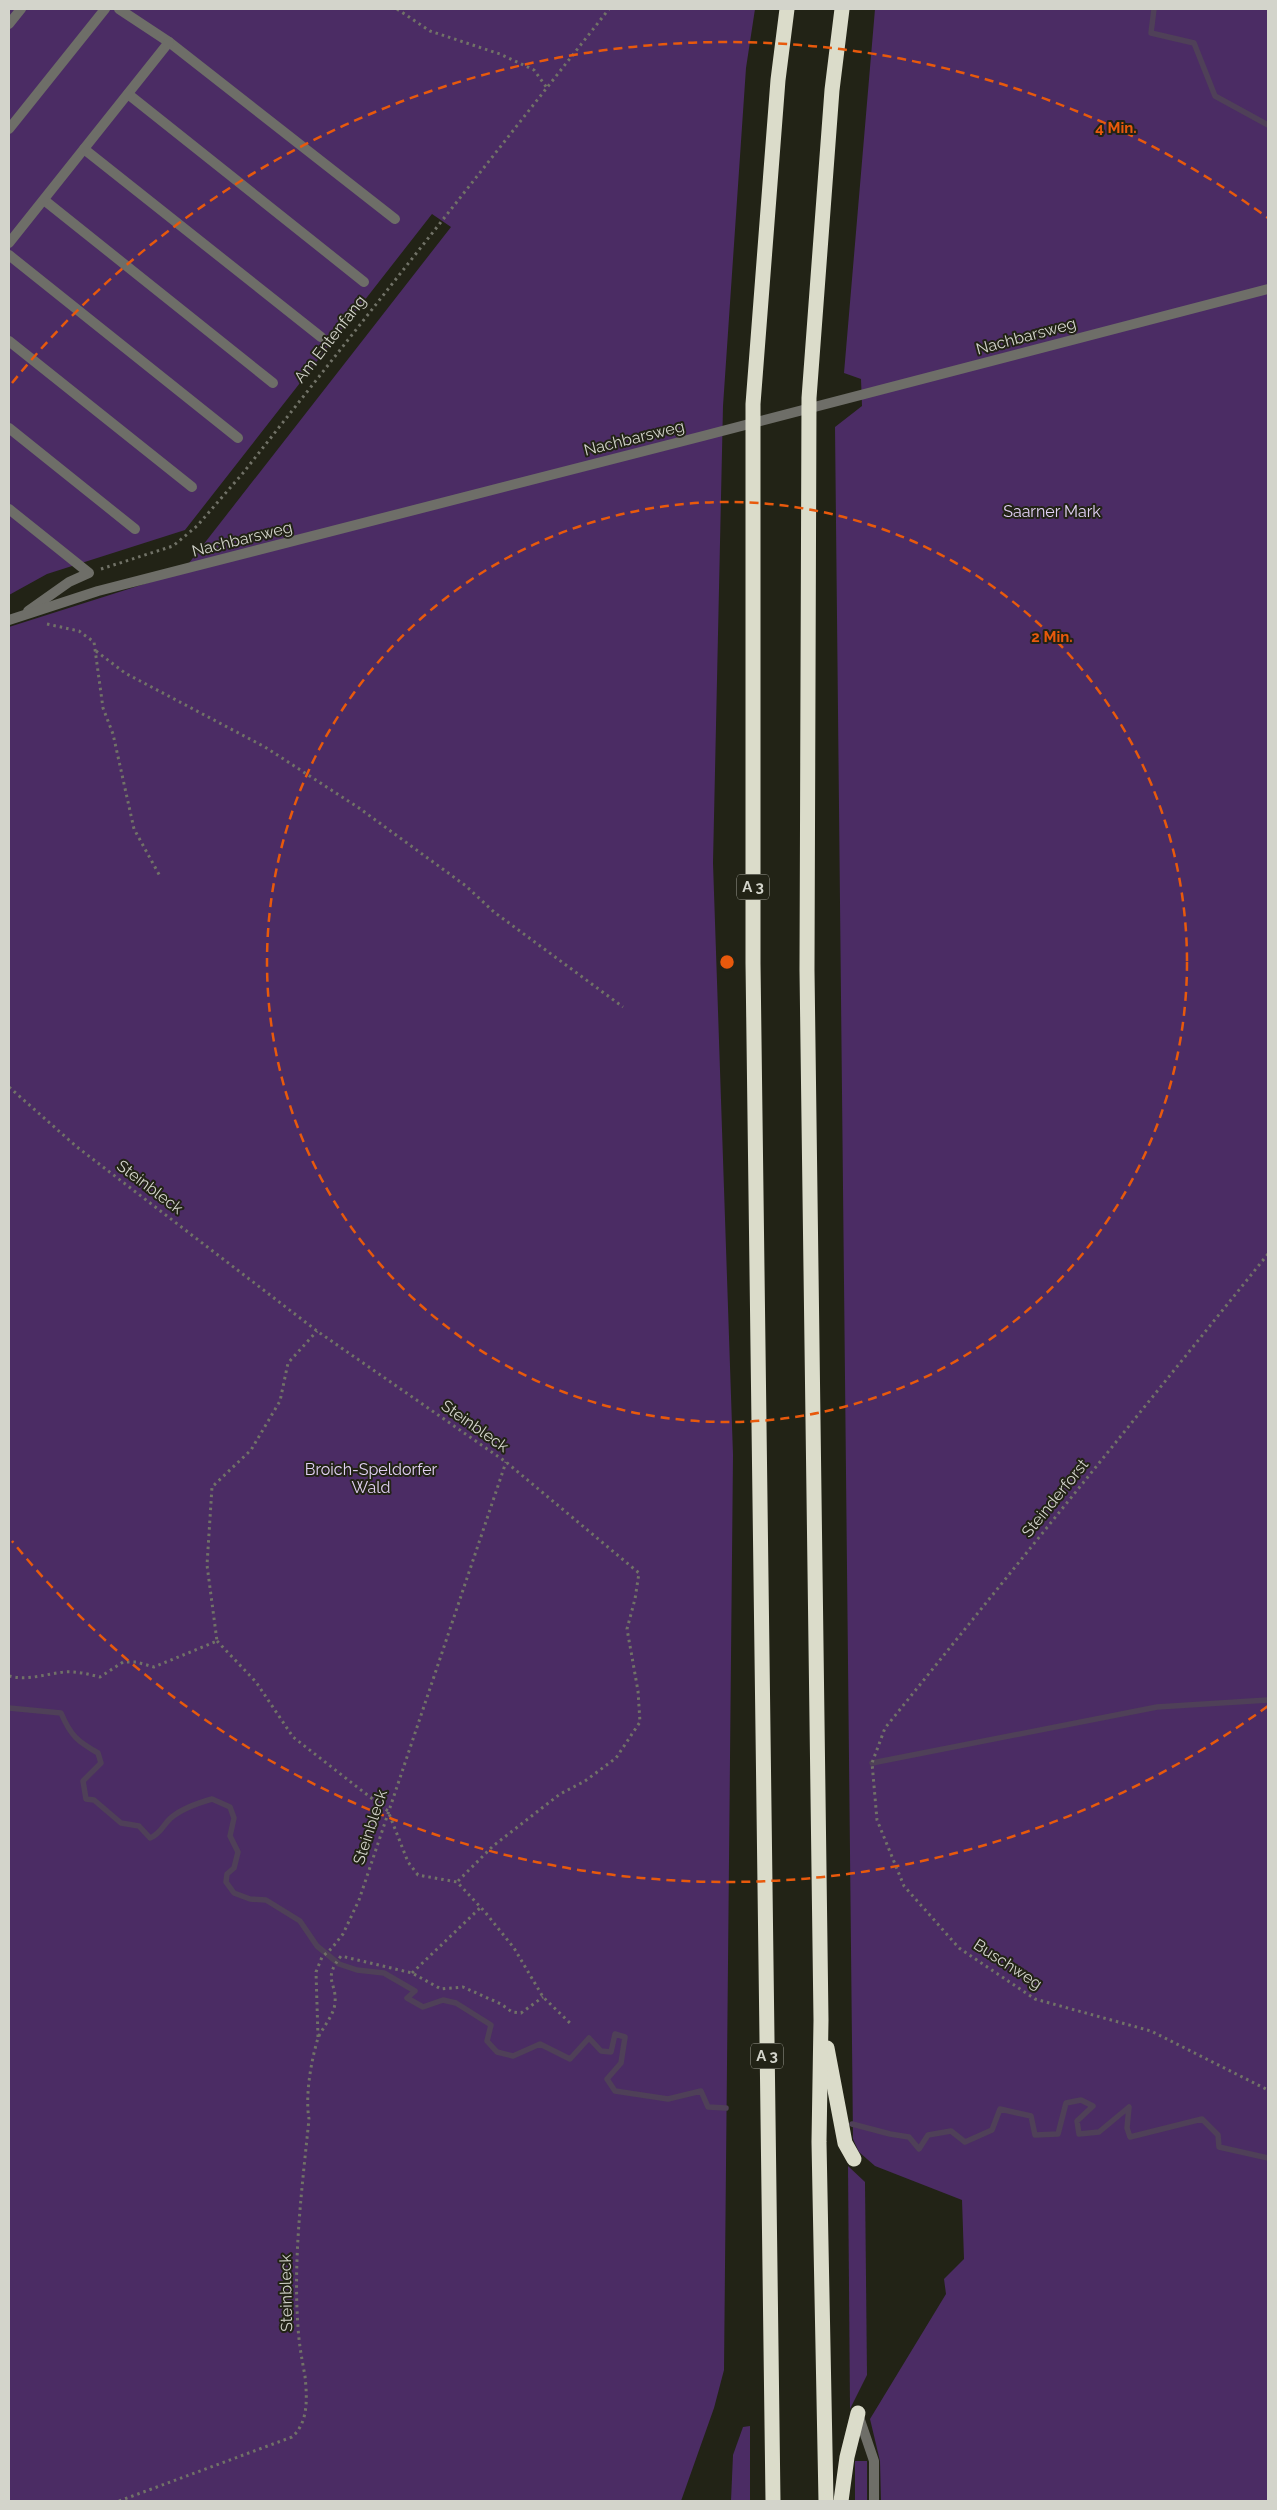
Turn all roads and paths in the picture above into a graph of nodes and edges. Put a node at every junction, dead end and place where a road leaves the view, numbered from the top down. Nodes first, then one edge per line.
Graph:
1 (21, 9) edge
2 (105, 9) edge
3 (120, 9) edge
4 (397, 9) edge
5 (609, 9) edge
6 (787, 9) edge
7 (842, 9) edge
8 (9, 24) edge
9 (169, 42) junction
10 (547, 88) junction
11 (128, 94) junction
12 (9, 129) edge
13 (84, 149) junction
14 (44, 200) junction
15 (396, 219) dead end
16 (9, 243) edge
17 (9, 255) edge
18 (364, 282) dead end
19 (1268, 289) edge
20 (321, 337) dead end
21 (9, 341) edge
22 (273, 383) dead end
23 (9, 428) edge
24 (238, 438) dead end
25 (192, 487) dead end
26 (9, 509) edge
27 (135, 528) dead end
28 (89, 573) junction
29 (14, 619) edge
30 (96, 651) junction
31 (161, 878) dead end
32 (623, 1007) dead end
33 (9, 1087) edge
34 (1268, 1254) edge
35 (317, 1331) junction
36 (506, 1462) junction
37 (217, 1641) junction
38 (9, 1676) edge
39 (872, 1763) joint
40 (388, 1811) junction
41 (457, 1882) junction
42 (481, 1907) junction
43 (412, 1973) junction
44 (543, 1997) junction
45 (821, 2020) junction
46 (570, 2023) dead end
47 (318, 2039) junction
48 (1268, 2090) edge
49 (854, 2159) dead end
50 (858, 2413) joint
51 (119, 2501) edge
52 (773, 2501) edge
53 (826, 2501) edge
54 (841, 2501) edge
55 (874, 2501) edge

1 - 8 lane
2 - 12 lane
3 - 9 lane
4 - 10 path
5 - 10 path, Am Entenfang
6 - 52 highway, A 3
7 - 45 highway
9 - 11 lane
9 - 15 lane
10 - 28 path, Am Entenfang
11 - 13 lane
11 - 18 lane
13 - 14 lane
13 - 20 lane
14 - 16 lane
14 - 22 lane
17 - 24 lane
19 - 29 lane, Nachbarsweg
21 - 25 lane
23 - 27 lane
26 - 28 lane
28 - 29 lane
29 - 30 path
30 - 31 path
30 - 32 path
33 - 35 path, Steinbleck
34 - 39 path, Steinderforst
35 - 36 path, Steinbleck
35 - 37 path
36 - 40 path, Steinbleck
36 - 41 path
37 - 38 path
37 - 40 path
39 - 48 path, Buschweg
40 - 41 path
40 - 47 path, Steinbleck
41 - 42 path
42 - 43 path
42 - 44 path
43 - 44 path
43 - 47 path, Steinbleck
44 - 46 path
45 - 49 highway
45 - 53 highway
47 - 51 path, Steinbleck
50 - 54 highway
50 - 55 lane

